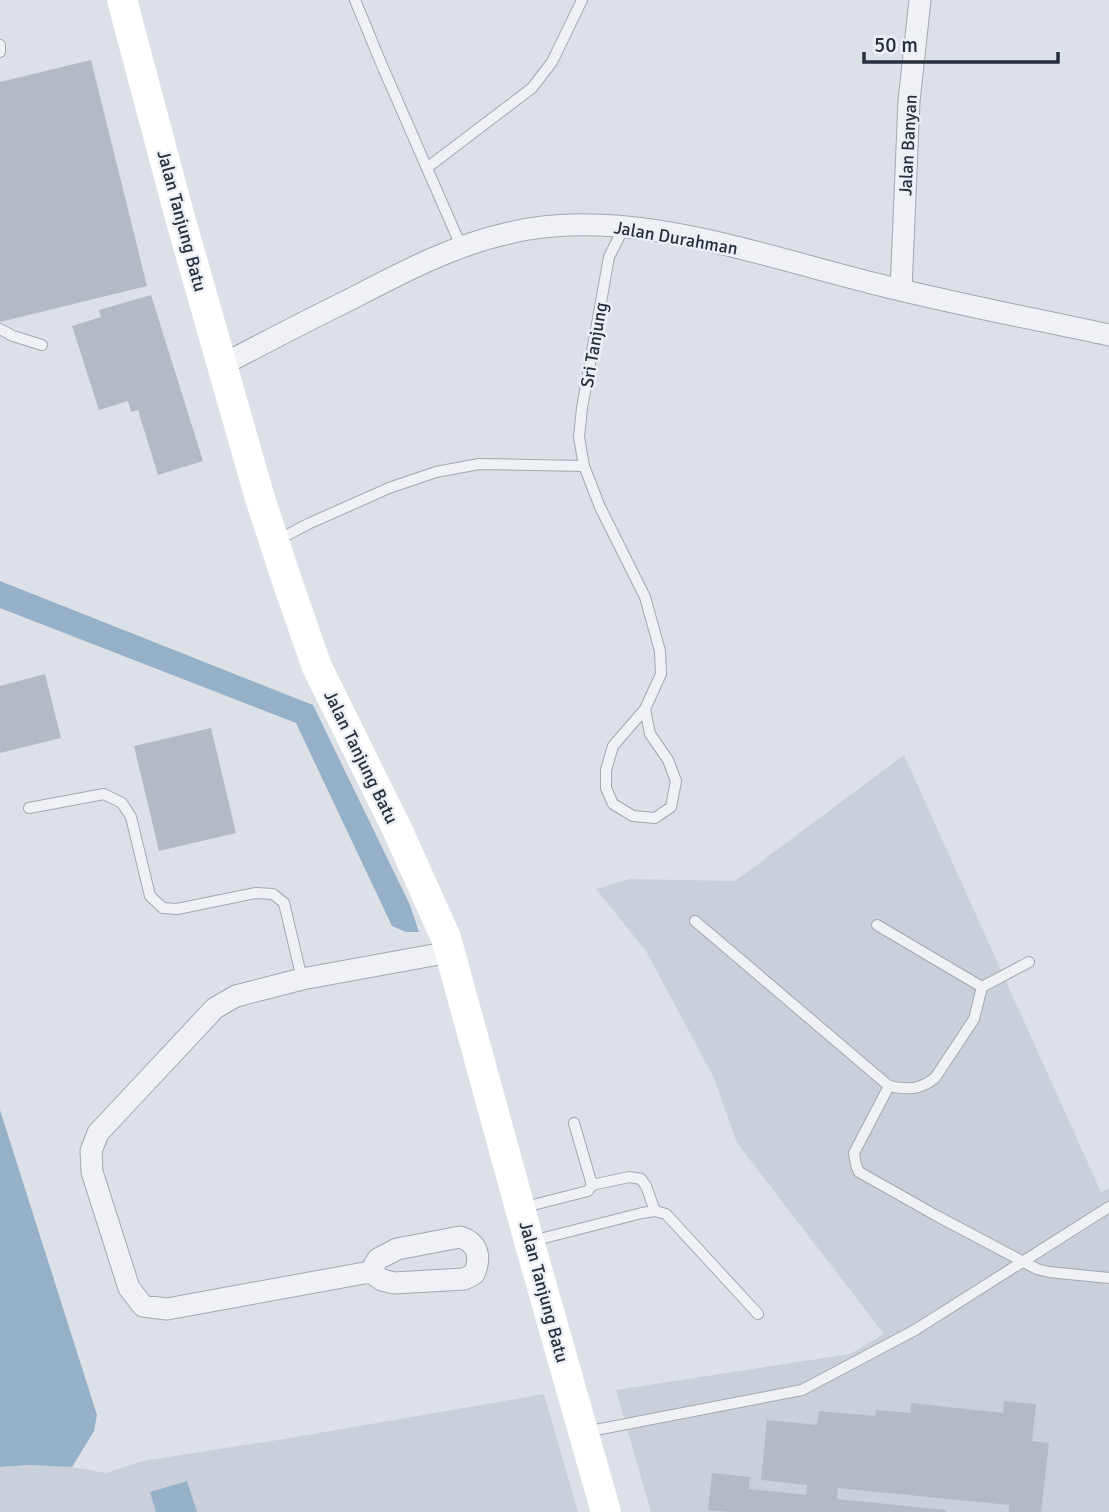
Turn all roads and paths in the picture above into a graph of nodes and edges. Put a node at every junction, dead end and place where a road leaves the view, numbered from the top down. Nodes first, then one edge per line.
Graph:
1 (122, 0) edge
2 (356, 0) edge
3 (582, 0) edge
4 (920, 0) edge
5 (0, 45) edge
6 (0, 52) edge
7 (428, 167) junction
8 (624, 227) junction
9 (461, 246) junction
10 (901, 290) junction
11 (0, 329) edge
12 (1109, 335) edge
13 (42, 345) dead end
14 (222, 365) junction
15 (584, 466) junction
16 (274, 542) junction
17 (645, 709) junction
18 (29, 808) dead end
19 (695, 921) dead end
20 (877, 925) dead end
21 (448, 945) junction
22 (1029, 962) dead end
23 (302, 979) junction
24 (982, 986) junction
25 (889, 1086) junction
26 (575, 1123) dead end
27 (592, 1185) junction
28 (1109, 1207) edge
29 (521, 1208) junction
30 (655, 1211) junction
31 (529, 1241) junction
32 (1023, 1262) junction
33 (370, 1272) dead end
34 (1109, 1278) edge
35 (758, 1314) dead end
36 (584, 1433) junction
37 (606, 1512) edge

1 - 14 street, Jalan Tanjung Batu
2 - 7 lane
3 - 7 lane
4 - 10 street, Jalan Banyan
5 - 6 lane
7 - 9 lane
8 - 9 street, Jalan Durahman
8 - 10 street, Jalan Durahman
8 - 15 lane, Sri Tanjung
9 - 14 street, Jalan Durahman
10 - 12 street, Jalan Durahman
11 - 13 lane
14 - 16 street, Jalan Tanjung Batu
15 - 16 lane
15 - 17 lane, Sri Tanjung
16 - 21 street, Jalan Tanjung Batu
17 - 17 lane, Sri Tanjung
18 - 23 lane
19 - 25 lane
20 - 24 lane
21 - 23 street
21 - 29 street, Jalan Tanjung Batu
22 - 24 lane
23 - 33 street
24 - 25 lane
25 - 32 lane
26 - 27 lane
27 - 29 lane
27 - 30 lane
28 - 32 lane
29 - 31 street, Jalan Tanjung Batu
30 - 31 lane
30 - 35 lane
31 - 36 street, Jalan Tanjung Batu
32 - 34 lane
32 - 36 lane
36 - 37 street, Jalan Tanjung Batu

